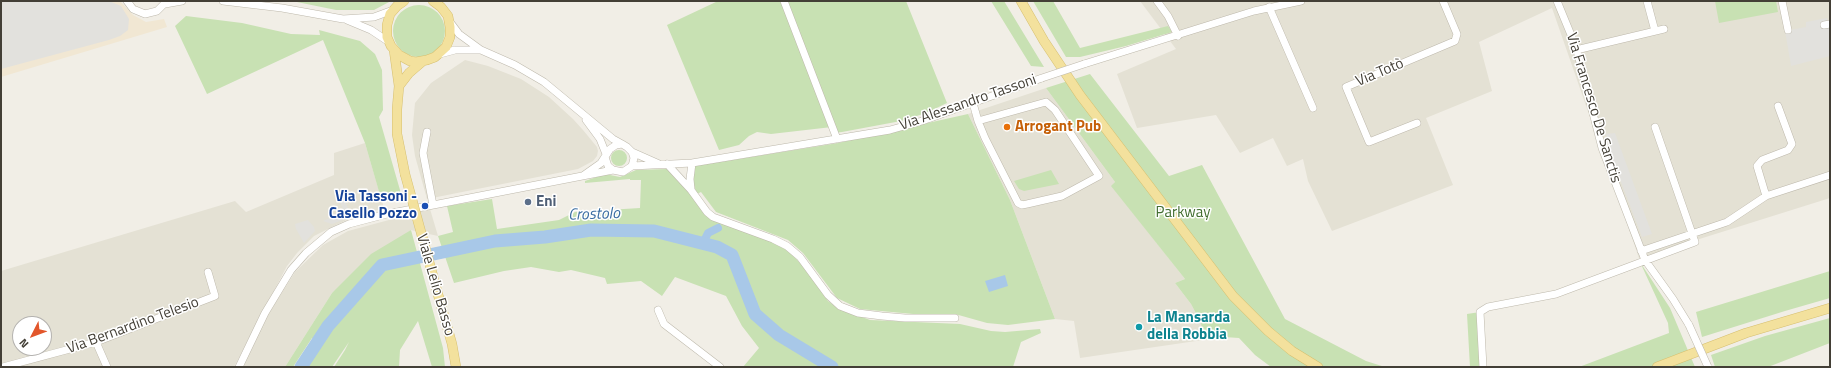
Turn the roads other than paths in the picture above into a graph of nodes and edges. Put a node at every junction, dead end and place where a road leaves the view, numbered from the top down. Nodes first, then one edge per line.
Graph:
1 (127, 1) edge
2 (182, 1) edge
3 (223, 1) edge
4 (404, 1) edge
5 (432, 1) edge
6 (785, 1) edge
7 (1021, 1) edge
8 (1157, 1) edge
9 (1301, 1) edge
10 (1443, 1) edge
11 (1557, 1) edge
12 (1647, 1) edge
13 (1782, 1) edge
14 (166, 3) edge
15 (440, 4) edge
16 (1269, 8) junction
17 (393, 10) junction
18 (343, 19) junction
19 (450, 22) junction
20 (1664, 29) dead end
21 (1788, 30) dead end
22 (1655, 31) junction
23 (1178, 36) junction
24 (392, 46) junction
25 (481, 50) junction
26 (1576, 50) junction
27 (439, 54) junction
28 (423, 61) junction
29 (399, 86) junction
30 (973, 103) junction
31 (1778, 106) dead end
32 (1313, 108) dead end
33 (582, 114) junction
34 (978, 121) junction
35 (1417, 123) dead end
36 (1655, 127) dead end
37 (427, 132) dead end
38 (837, 139) junction
39 (622, 144) junction
40 (632, 152) junction
41 (606, 155) junction
42 (692, 163) junction
43 (659, 164) junction
44 (667, 164) junction
45 (632, 166) junction
46 (613, 170) junction
47 (1830, 175) edge
48 (582, 176) junction
49 (691, 190) junction
50 (1766, 196) junction
51 (433, 205) junction
52 (1692, 233) junction
53 (1641, 250) junction
54 (1644, 260) junction
55 (208, 272) dead end
56 (1830, 308) edge
57 (658, 310) dead end
58 (955, 318) dead end
59 (96, 342) junction
60 (2, 367) edge
61 (106, 367) edge
62 (239, 367) edge
63 (456, 367) edge
64 (720, 367) edge
65 (1318, 367) edge
66 (1483, 367) edge
67 (1657, 367) edge
68 (1708, 367) edge

1 - 14 street
2 - 14 street
3 - 18 street
4 - 17 main road
5 - 15 main road
6 - 38 street
7 - 65 main road
8 - 23 street
9 - 16 street, Via Alessandro Tassoni
10 - 35 street, Via Totò
11 - 26 street, Via Francesco De Sanctis
12 - 22 street
13 - 21 street
15 - 19 main road
16 - 23 street, Via Alessandro Tassoni
16 - 32 street
17 - 18 street
17 - 24 main road, Viale Lelio Basso
18 - 24 street
19 - 25 street
19 - 27 main road
20 - 22 street
22 - 26 street
23 - 30 street, Via Alessandro Tassoni, bridge
24 - 28 main road
24 - 29 main road, Viale Lelio Basso
25 - 27 street
25 - 33 street
26 - 53 street, Via Francesco De Sanctis
27 - 28 main road
28 - 29 main road
29 - 63 main road, Viale Lelio Basso, bridge
30 - 34 street
30 - 38 street, Via Alessandro Tassoni
31 - 50 street
33 - 39 street
33 - 41 street
34 - 34 street
36 - 52 street
37 - 51 street
38 - 42 street, Via Alessandro Tassoni
39 - 40 street, Via Alessandro Tassoni
39 - 41 street, Via Alessandro Tassoni
40 - 43 street, Via Alessandro Tassoni
40 - 45 street
41 - 46 street
41 - 48 street, Via Alessandro Tassoni
42 - 44 street, Via Alessandro Tassoni
42 - 49 street
43 - 44 street, Via Alessandro Tassoni
43 - 45 street, Via Alessandro Tassoni
44 - 49 street
45 - 46 street, Via Alessandro Tassoni
46 - 48 street, Via Alessandro Tassoni
47 - 50 street
48 - 51 street, Via Alessandro Tassoni
49 - 58 street
50 - 52 street
51 - 62 street, Via Alessandro Tassoni
52 - 53 street
52 - 54 street
53 - 54 street, Via Francesco De Sanctis
54 - 66 street
54 - 68 street, Via Francesco De Sanctis, bridge
55 - 59 street, Via Bernardino Telesio
56 - 67 main road
57 - 64 street
59 - 60 street, Via Bernardino Telesio
59 - 61 street

